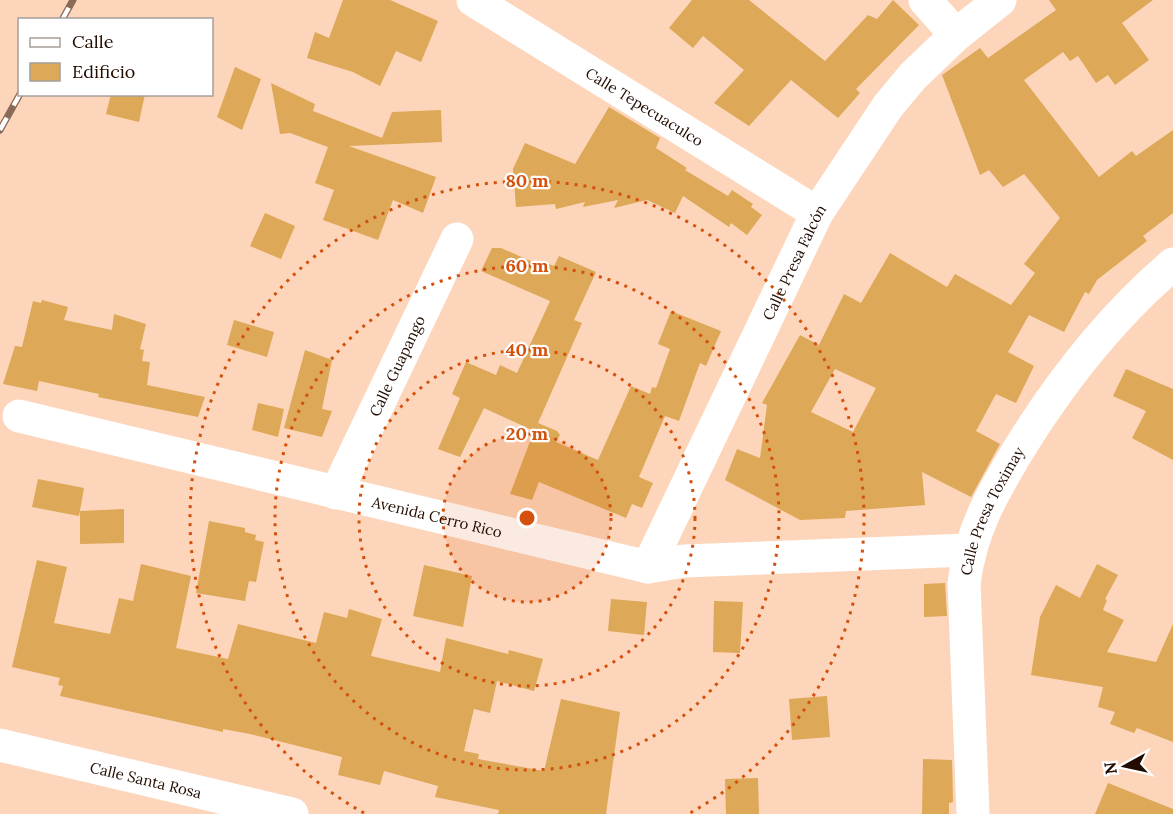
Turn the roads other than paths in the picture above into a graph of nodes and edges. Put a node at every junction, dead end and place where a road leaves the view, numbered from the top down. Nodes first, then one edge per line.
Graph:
1 (473, 0) edge
2 (924, 0) edge
3 (1000, 0) edge
4 (956, 35) junction
5 (817, 213) junction
6 (457, 239) dead end
7 (1173, 264) edge
8 (19, 416) dead end
9 (336, 493) junction
10 (968, 550) junction
11 (648, 567) junction
12 (0, 745) edge
13 (292, 814) edge
14 (973, 814) edge

1 - 5 street, Calle Tepecuaculco
2 - 4 street
3 - 4 street, Calle Presa Falcón
4 - 5 street, Calle Presa Falcón
5 - 11 street, Calle Presa Falcón
6 - 9 street, Calle Guapango
7 - 10 street, Calle Presa Toximay
8 - 9 street, Avenida Cerro Rico
9 - 11 street, Avenida Cerro Rico
10 - 11 street, Avenida Cerro Rico
10 - 14 street, Calle Presa Toximay
12 - 13 street, Calle Santa Rosa

